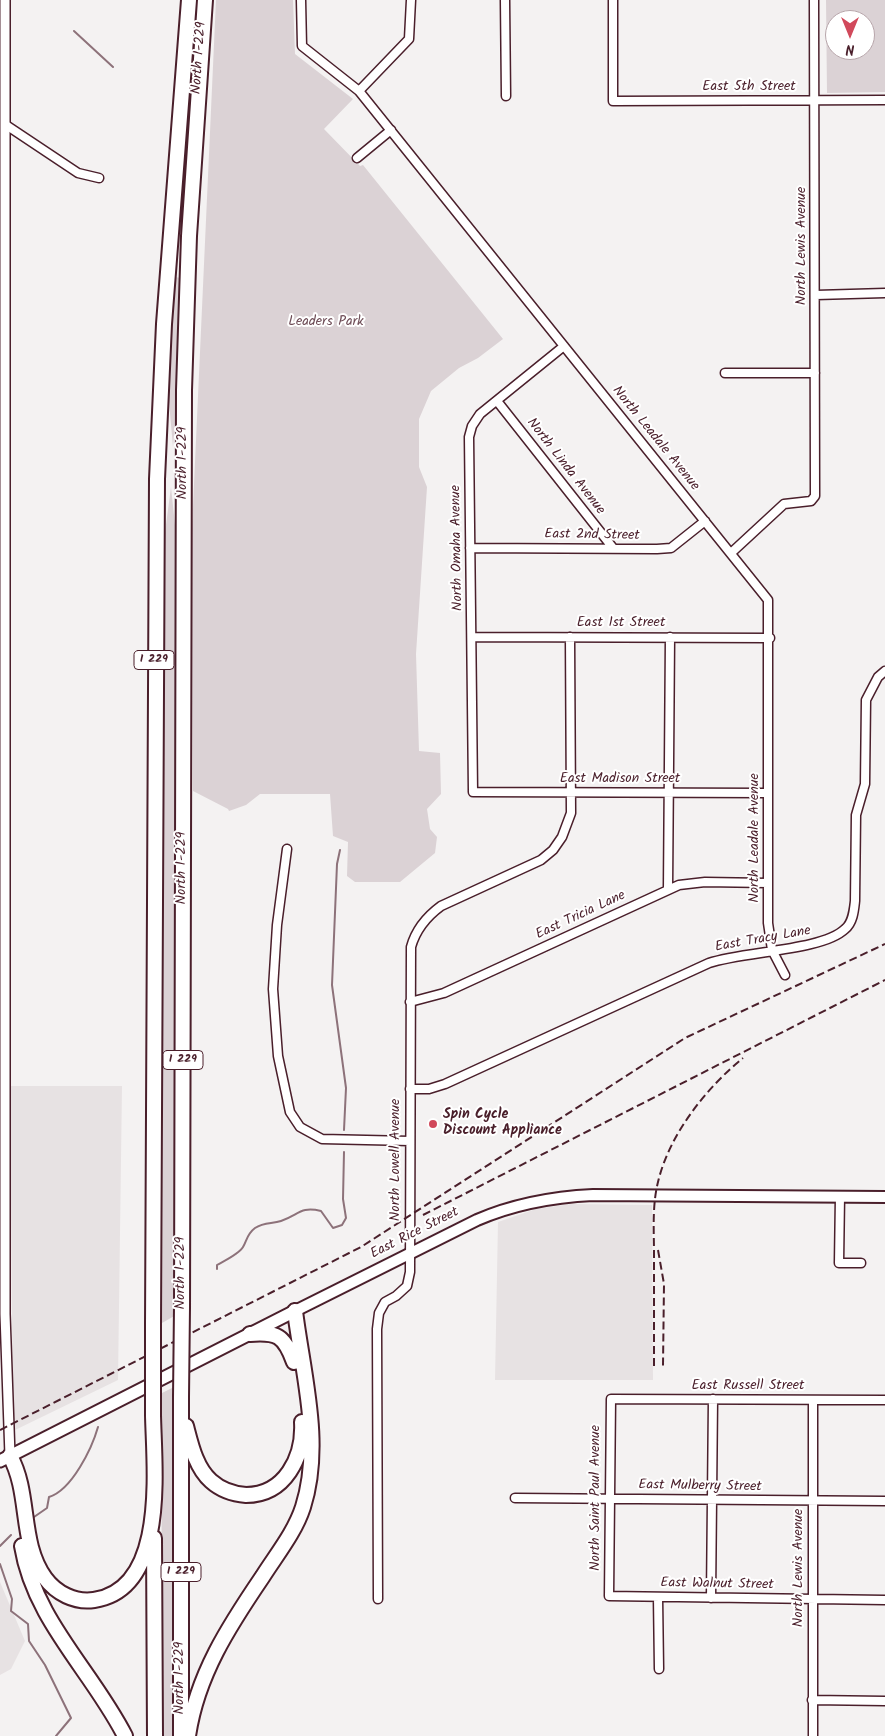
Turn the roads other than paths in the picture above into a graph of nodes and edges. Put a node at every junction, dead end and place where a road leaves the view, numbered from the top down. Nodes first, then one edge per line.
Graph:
1 (5, 0) edge
2 (190, 0) edge
3 (205, 0) edge
4 (301, 0) edge
5 (411, 0) edge
6 (505, 0) edge
7 (613, 0) edge
8 (814, 0) edge
9 (360, 91) junction
10 (506, 96) dead end
11 (885, 100) edge
12 (815, 101) junction
13 (6, 125) junction
14 (391, 130) junction
15 (357, 158) dead end
16 (99, 178) dead end
17 (3, 189) edge
18 (885, 293) edge
19 (816, 295) junction
20 (564, 346) junction
21 (724, 373) dead end
22 (814, 373) junction
23 (497, 401) junction
24 (3, 403) edge
25 (3, 429) edge
26 (705, 521) junction
27 (470, 548) junction
28 (613, 548) junction
29 (3, 549) edge
30 (731, 553) junction
31 (472, 637) junction
32 (570, 637) junction
33 (670, 637) junction
34 (770, 638) junction
35 (885, 671) edge
36 (473, 792) joint
37 (572, 793) junction
38 (669, 793) junction
39 (768, 793) junction
40 (287, 849) dead end
41 (768, 883) junction
42 (668, 889) junction
43 (772, 950) junction
44 (3, 955) edge
45 (785, 975) dead end
46 (410, 1002) junction
47 (410, 1089) junction
48 (410, 1141) junction
49 (840, 1196) junction
50 (885, 1197) edge
51 (410, 1253) junction
52 (861, 1263) dead end
53 (292, 1313) junction
54 (250, 1334) junction
55 (294, 1362) junction
56 (610, 1399) joint
57 (713, 1399) junction
58 (813, 1400) junction
59 (885, 1400) edge
60 (181, 1402) junction
61 (5, 1458) edge
62 (154, 1475) junction
63 (515, 1498) dead end
64 (610, 1498) junction
65 (712, 1498) junction
66 (813, 1501) junction
67 (885, 1501) edge
68 (609, 1596) joint
69 (658, 1597) junction
70 (712, 1598) junction
71 (378, 1599) dead end
72 (813, 1599) junction
73 (885, 1600) edge
74 (659, 1669) dead end
75 (812, 1700) junction
76 (885, 1701) edge
77 (124, 1736) edge
78 (155, 1736) edge
79 (181, 1736) edge
80 (188, 1736) edge
81 (813, 1736) edge

1 - 13 street
2 - 62 highway, North I-229 / I 229, bridge
3 - 60 highway, North I-229 / I 229, bridge
4 - 9 street, North Leadale Avenue
5 - 9 street
6 - 10 street
7 - 12 street, East 5th Street
8 - 12 street, North Lewis Avenue
9 - 14 street, North Leadale Avenue
11 - 12 street, East 5th Street
12 - 19 street, North Lewis Avenue
13 - 16 street
13 - 17 street
14 - 15 street
14 - 20 street, North Leadale Avenue
17 - 24 street
18 - 19 street
19 - 22 street, North Lewis Avenue
20 - 23 street, North Omaha Avenue
20 - 26 street, North Leadale Avenue
21 - 22 street
22 - 30 street, North Lewis Avenue
23 - 27 street, North Omaha Avenue
23 - 28 street, North Linda Avenue
24 - 25 street
25 - 29 street
26 - 28 street, East 2nd Street
26 - 30 street, North Leadale Avenue
27 - 28 street, East 2nd Street
27 - 31 street, North Omaha Avenue
29 - 44 street
30 - 34 street, North Leadale Avenue
31 - 32 street, East 1st Street
31 - 36 street, North Omaha Avenue
32 - 33 street, East 1st Street
32 - 37 street
33 - 34 street, East 1st Street
33 - 38 street
34 - 39 street, North Leadale Avenue
35 - 43 street, East Tracy Lane
36 - 37 street, East Madison Street
37 - 38 street, East Madison Street
37 - 46 street, North Lowell Avenue
38 - 39 street, East Madison Street
38 - 42 street
39 - 41 street, North Leadale Avenue
40 - 48 street
41 - 42 street, East Tricia Lane
41 - 43 street, North Leadale Avenue
42 - 46 street, East Tricia Lane
43 - 45 street, North Leadale Avenue
43 - 47 street, East Tracy Lane
44 - 61 street
46 - 47 street, North Lowell Avenue
47 - 48 street, North Lowell Avenue
48 - 51 street, North Lowell Avenue
49 - 50 main road, East Rice Street
49 - 51 main road, East Rice Street
49 - 52 street
51 - 53 main road, East Rice Street
51 - 71 street, North Lowell Avenue
53 - 54 main road, East Rice Street
53 - 55 highway
53 - 80 highway
54 - 55 highway
54 - 61 main road, East Rice Street
55 - 60 highway
56 - 57 street, East Russell Street
56 - 64 street, North Saint Paul Avenue
57 - 58 street, East Russell Street
57 - 65 street
58 - 59 street, East Russell Street
58 - 66 street, North Lewis Avenue
60 - 79 highway, North I-229 / I 229
61 - 62 highway
61 - 77 highway
62 - 78 highway, North I-229 / I 229
63 - 64 street, East Mulberry Street
64 - 65 street, East Mulberry Street
64 - 68 street, North Saint Paul Avenue
65 - 66 street, East Mulberry Street
65 - 70 street
66 - 67 street, East Mulberry Street
66 - 72 street, North Lewis Avenue
68 - 69 street, East Walnut Street
69 - 70 street, East Walnut Street
69 - 74 street
70 - 72 street, East Walnut Street
72 - 73 street, East Walnut Street
72 - 75 street, North Lewis Avenue
75 - 76 street
75 - 81 street, North Lewis Avenue

